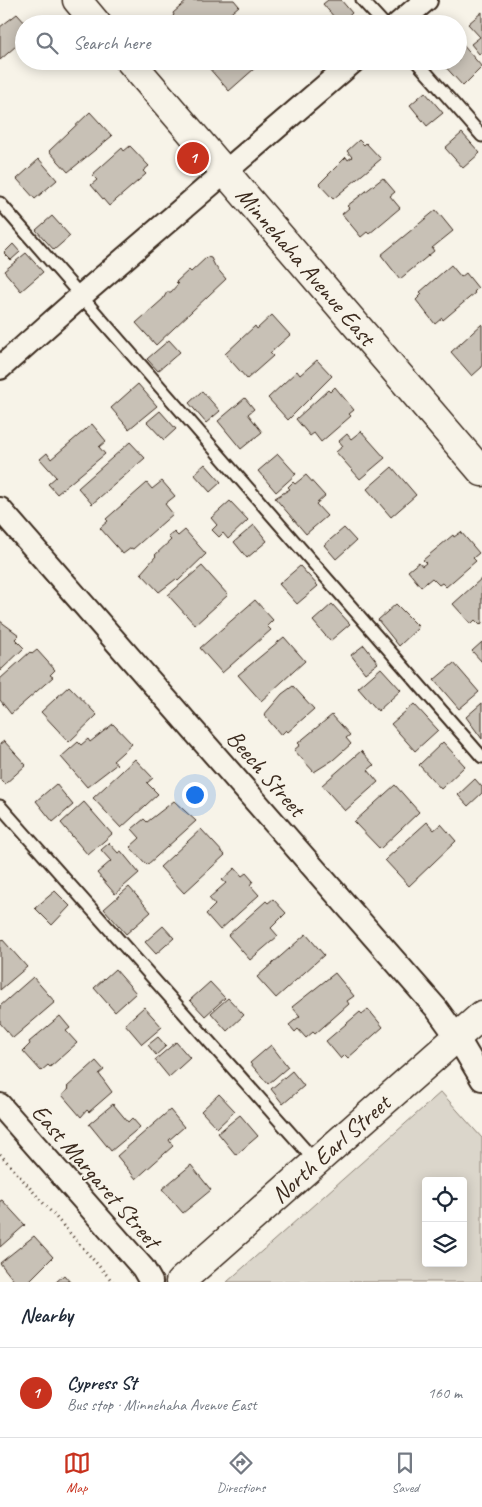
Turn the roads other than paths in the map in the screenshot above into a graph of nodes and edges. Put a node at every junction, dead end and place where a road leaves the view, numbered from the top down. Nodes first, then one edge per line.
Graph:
1 (77, 0) edge
2 (362, 0) edge
3 (426, 0) edge
4 (90, 15) edge
5 (376, 15) edge
6 (408, 15) edge
7 (138, 70) edge
8 (343, 70) edge
9 (424, 70) edge
10 (482, 136) edge
11 (225, 171) junction
12 (0, 203) edge
13 (81, 296) junction
14 (0, 368) edge
15 (482, 472) edge
16 (0, 509) edge
17 (482, 757) edge
18 (0, 806) edge
19 (482, 1015) edge
20 (458, 1037) junction
21 (482, 1079) edge
22 (0, 1105) edge
23 (316, 1162) junction
24 (151, 1282) edge
25 (180, 1282) edge

1 - 4 main road
2 - 5 lane
3 - 6 street
7 - 11 main road, Minnehaha Avenue East
8 - 11 street
9 - 10 lane
11 - 13 street
11 - 15 main road, Minnehaha Avenue East
12 - 13 lane
13 - 14 street
13 - 17 lane
16 - 20 street, Beech Street
18 - 23 lane
19 - 20 main road, North Earl Street
20 - 21 street, Beech Street
20 - 23 main road, North Earl Street
22 - 24 street, East Margaret Street
23 - 25 main road, North Earl Street

